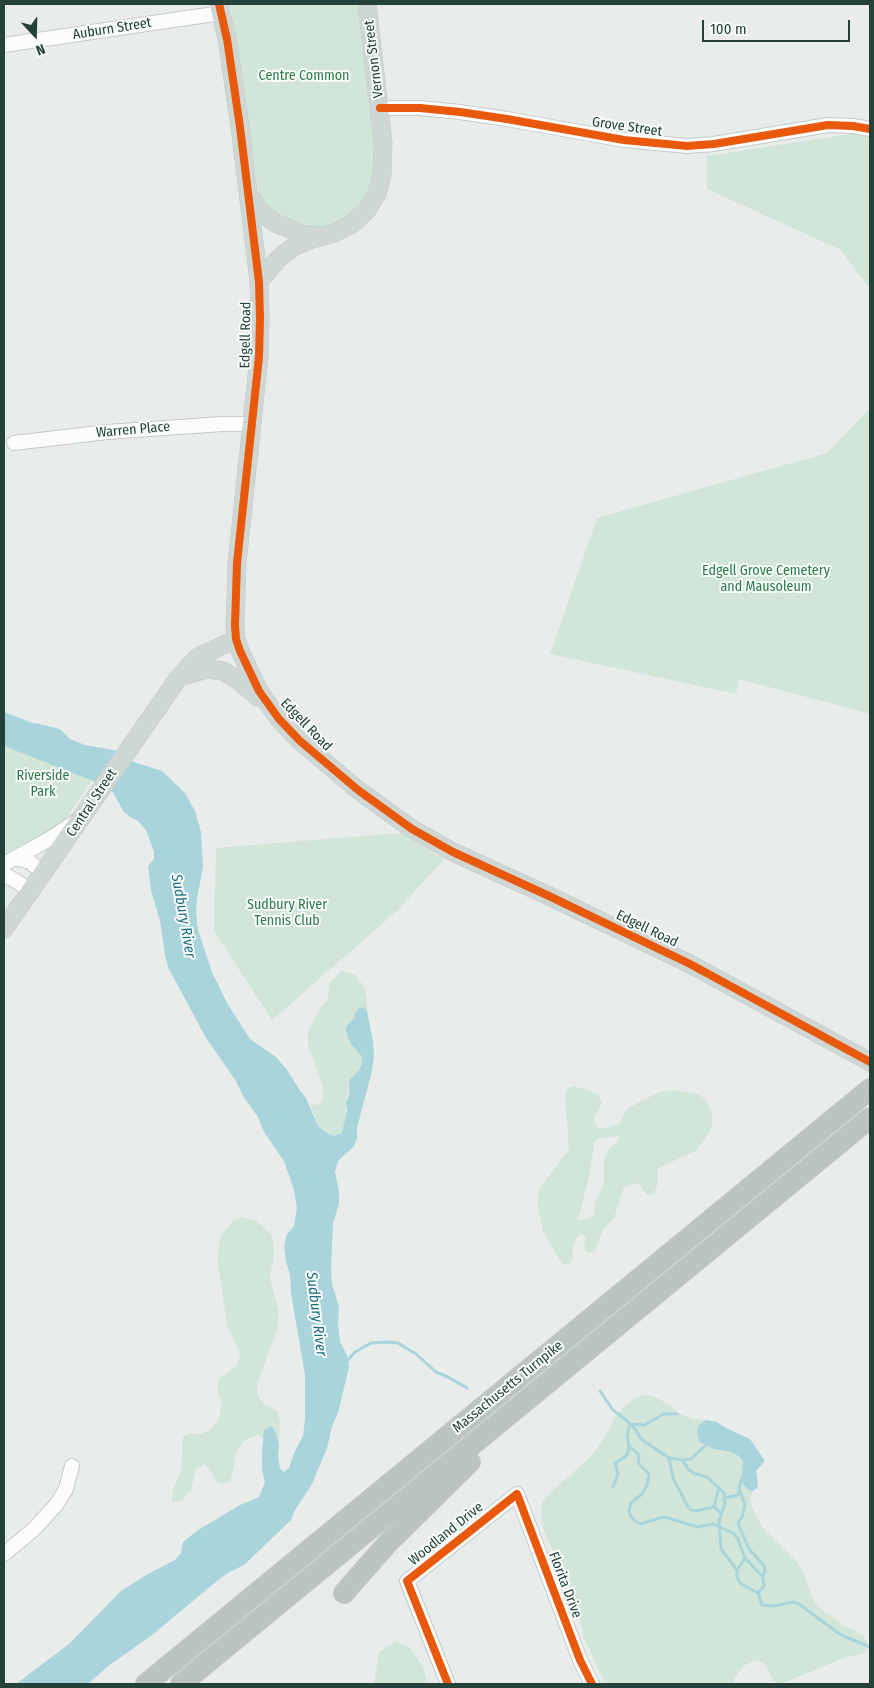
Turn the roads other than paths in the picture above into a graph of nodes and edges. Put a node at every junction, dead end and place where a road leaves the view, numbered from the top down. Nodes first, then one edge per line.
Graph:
1 (367, 4) edge
2 (220, 8) edge
3 (4, 45) edge
4 (380, 108) junction
5 (870, 129) edge
6 (250, 196) junction
7 (324, 235) junction
8 (259, 282) junction
9 (253, 424) junction
10 (14, 443) dead end
11 (236, 639) junction
12 (179, 677) junction
13 (269, 706) junction
14 (83, 816) junction
15 (9, 862) edge
16 (4, 874) edge
17 (44, 874) junction
18 (32, 891) junction
19 (4, 930) edge
20 (870, 1062) edge
21 (869, 1090) edge
22 (870, 1118) edge
23 (599, 1340) junction
24 (72, 1466) dead end
25 (517, 1494) joint
26 (4, 1554) edge
27 (344, 1593) dead end
28 (146, 1684) edge
29 (181, 1684) edge
30 (448, 1684) edge
31 (592, 1684) edge

1 - 4 main road, Vernon Street
2 - 3 street, Auburn Street
2 - 6 main road, Edgell Road
4 - 5 street, Grove Street
4 - 7 main road, Vernon Street
6 - 7 main road, Vernon Street
6 - 8 main road, Edgell Road
7 - 8 main road, Vernon Street
8 - 9 main road, Edgell Road
9 - 10 street, Warren Place
9 - 11 main road, Edgell Road
11 - 12 main road, Central Street
11 - 13 main road, Edgell Road
12 - 13 main road
12 - 14 main road, Central Street
13 - 20 main road, Edgell Road
14 - 15 street
14 - 17 main road, Central Street
15 - 17 street
16 - 18 street
17 - 18 main road, Central Street
18 - 19 main road, Central Street
21 - 28 highway, Massachusetts Turnpike
22 - 23 highway, Massachusetts Turnpike
23 - 27 highway
23 - 29 highway, Massachusetts Turnpike
24 - 26 street
25 - 30 street, Woodland Drive
25 - 31 street, Florita Drive

